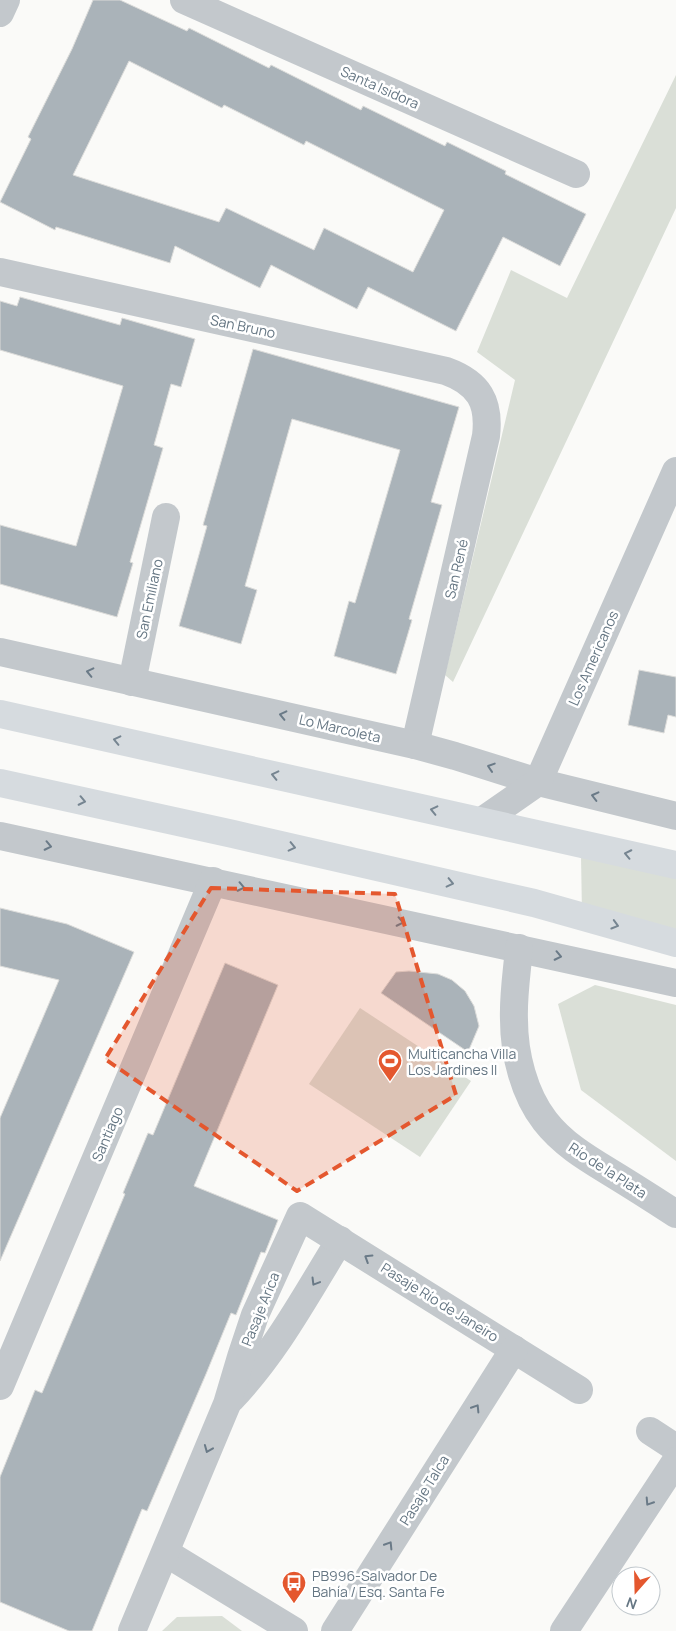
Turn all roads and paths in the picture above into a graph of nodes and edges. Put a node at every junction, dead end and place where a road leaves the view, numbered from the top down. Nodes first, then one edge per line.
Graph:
1 (6, 0) edge
2 (184, 0) edge
3 (0, 13) edge
4 (576, 174) dead end
5 (0, 272) edge
6 (479, 393) joint
7 (676, 471) edge
8 (166, 517) dead end
9 (0, 652) edge
10 (132, 682) junction
11 (0, 714) edge
12 (415, 745) junction
13 (538, 782) junction
14 (0, 783) edge
15 (676, 816) edge
16 (482, 821) junction
17 (0, 836) edge
18 (676, 865) edge
19 (213, 881) junction
20 (676, 943) edge
21 (519, 948) junction
22 (676, 982) edge
23 (676, 1214) edge
24 (300, 1216) joint
25 (340, 1240) junction
26 (514, 1349) junction
27 (0, 1386) edge
28 (579, 1390) dead end
29 (227, 1404) junction
30 (650, 1431) dead end
31 (676, 1448) edge
32 (676, 1461) edge
33 (166, 1553) junction
34 (132, 1631) edge
35 (294, 1631) edge
36 (335, 1631) edge
37 (564, 1631) edge

1 - 3 street
2 - 4 street, Santa Isidora
5 - 6 street, San Bruno
6 - 12 street, San René
7 - 13 street, Los Americanos
8 - 10 street, San Emiliano
10 -> 9 street, Lo Marcoleta
12 -> 10 street, Lo Marcoleta
16 -> 11 main road
13 -> 12 street, Lo Marcoleta
15 -> 13 street, Lo Marcoleta
13 - 16 street
14 -> 20 main road
18 -> 16 main road
17 -> 19 street
19 -> 21 street
19 - 27 street, Santiago
21 -> 22 street
21 - 23 street, Río de la Plata
24 - 25 street, Pasaje Río de Janeiro
24 - 29 street, Pasaje Arica
26 -> 25 street, Pasaje Río de Janeiro
25 -> 29 street, Pasaje Arica
26 - 28 street, Pasaje Río de Janeiro
36 -> 26 street, Pasaje Talca
29 -> 33 street, Pasaje Arica
30 - 31 street
32 -> 37 street
33 - 34 street, Pasaje Arica
33 - 35 street

